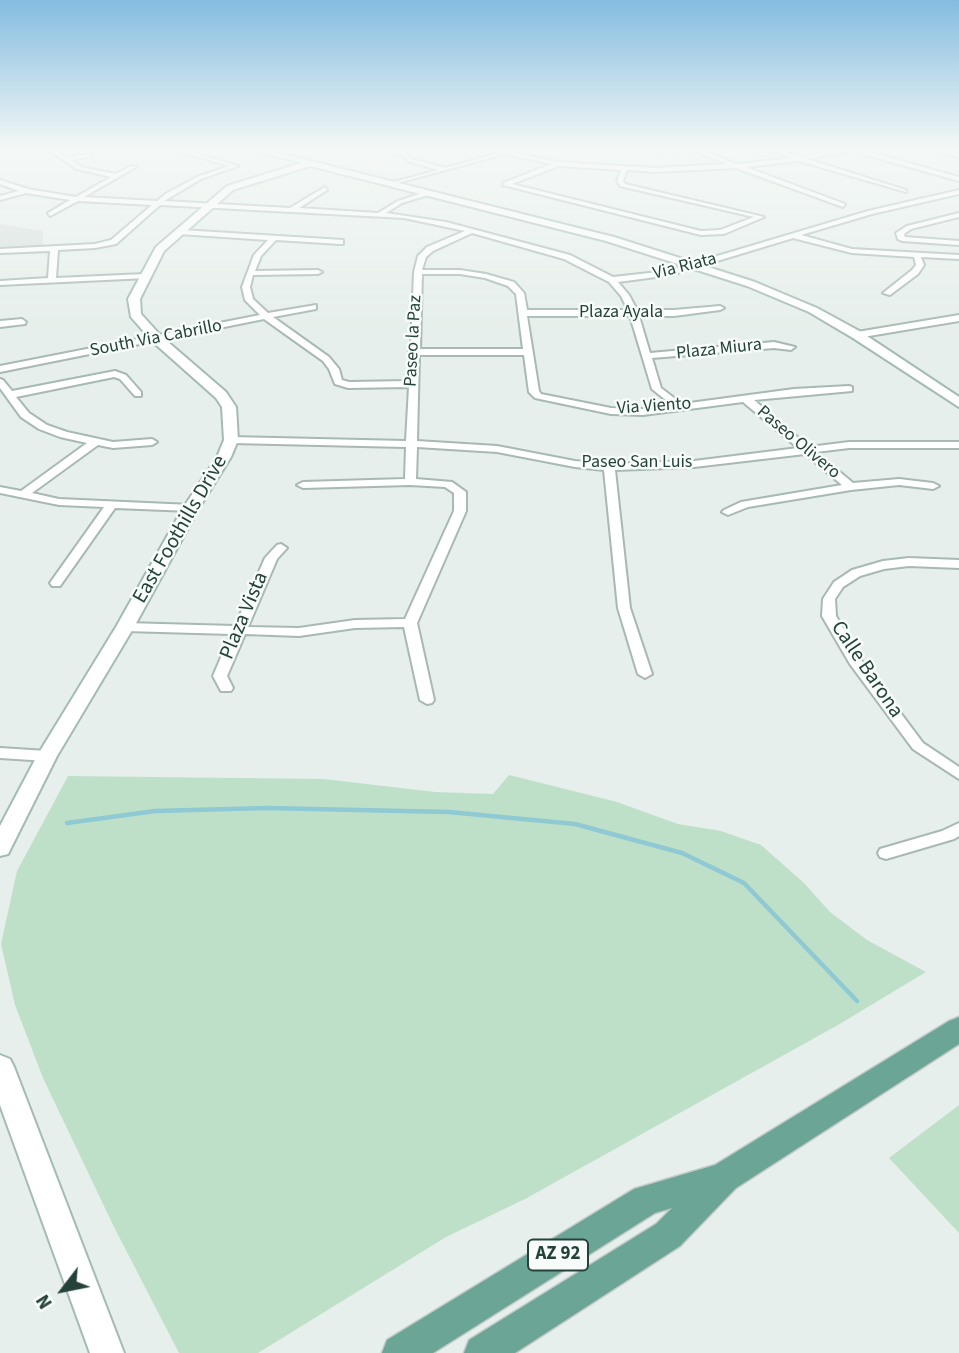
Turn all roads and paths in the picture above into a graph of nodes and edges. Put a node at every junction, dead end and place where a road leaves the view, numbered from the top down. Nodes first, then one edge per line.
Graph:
1 (54, 212) edge
2 (147, 212) edge
3 (203, 212) edge
4 (348, 212) edge
5 (383, 212) edge
6 (504, 212) edge
7 (618, 212) edge
8 (740, 212) edge
9 (870, 212) edge
10 (959, 213) edge
11 (50, 214) dead end
12 (380, 214) junction
13 (472, 231) junction
14 (182, 232) junction
15 (794, 235) junction
16 (274, 239) junction
17 (340, 242) dead end
18 (959, 243) edge
19 (54, 248) junction
20 (0, 251) edge
21 (917, 255) junction
22 (959, 257) edge
23 (698, 265) junction
24 (318, 272) dead end
25 (418, 272) junction
26 (250, 273) junction
27 (144, 276) junction
28 (52, 279) junction
29 (612, 281) junction
30 (0, 283) edge
31 (887, 293) dead end
32 (313, 307) dead end
33 (720, 308) dead end
34 (523, 313) junction
35 (634, 314) junction
36 (267, 317) junction
37 (959, 318) edge
38 (22, 323) dead end
39 (0, 324) edge
40 (858, 335) junction
41 (157, 339) junction
42 (791, 347) dead end
43 (413, 352) junction
44 (528, 352) junction
45 (647, 356) junction
46 (0, 369) edge
47 (0, 382) edge
48 (412, 384) junction
49 (849, 389) dead end
50 (138, 394) dead end
51 (9, 395) junction
52 (745, 398) junction
53 (959, 403) edge
54 (680, 407) junction
55 (231, 440) junction
56 (95, 442) junction
57 (152, 442) dead end
58 (410, 444) junction
59 (959, 444) edge
60 (807, 451) junction
61 (610, 467) junction
62 (410, 482) junction
63 (303, 485) dead end
64 (933, 486) dead end
65 (851, 487) junction
66 (0, 490) edge
67 (21, 496) junction
68 (111, 506) junction
69 (191, 508) junction
70 (728, 512) dead end
71 (281, 548) dead end
72 (959, 564) edge
73 (56, 583) dead end
74 (410, 623) junction
75 (125, 627) junction
76 (238, 632) junction
77 (645, 674) dead end
78 (226, 688) dead end
79 (427, 700) dead end
80 (0, 753) edge
81 (47, 756) junction
82 (959, 774) edge
83 (959, 829) edge
84 (0, 848) edge
85 (886, 853) dead end
86 (959, 1029) edge
87 (0, 1067) edge
88 (724, 1177) junction
89 (107, 1353) edge
90 (400, 1353) edge
91 (482, 1353) edge

1 - 11 street
2 - 19 street
3 - 14 street, East Foothills Drive
4 - 12 street
5 - 12 street
6 - 23 street
7 - 8 street
9 - 15 street, Via Riata
10 - 18 street
12 - 13 street
13 - 25 street, Paseo la Paz
13 - 29 street
14 - 16 street
14 - 27 street, East Foothills Drive
15 - 21 street
15 - 23 street, Via Riata
16 - 17 street
16 - 26 street
19 - 20 street
19 - 28 street
21 - 22 street
21 - 31 street
23 - 29 street, Via Riata
23 - 40 street
24 - 26 street
25 - 34 street
25 - 43 street, Paseo la Paz
26 - 36 street
27 - 28 street
27 - 41 street, East Foothills Drive
28 - 30 street
29 - 35 street
32 - 36 street, South Via Cabrillo
33 - 35 street, Plaza Ayala
34 - 35 street, Plaza Ayala
34 - 44 street
35 - 45 street
36 - 41 street, South Via Cabrillo
36 - 48 street
37 - 40 street
38 - 39 street
40 - 53 street
41 - 46 street, South Via Cabrillo
41 - 55 street, East Foothills Drive
42 - 45 street, Plaza Miura
43 - 44 street
43 - 48 street, Paseo la Paz
44 - 54 street, Via Viento
45 - 54 street
47 - 51 street
48 - 58 street, Paseo la Paz
49 - 52 street, Via Viento
50 - 51 street
51 - 56 street
52 - 54 street, Via Viento
52 - 60 street, Paseo Olivero
55 - 58 street, Paseo San Luis
55 - 69 street, East Foothills Drive
56 - 57 street
56 - 67 street
58 - 61 street, Paseo San Luis
58 - 62 street, Paseo la Paz
59 - 60 street, Paseo San Luis
60 - 61 street, Paseo San Luis
60 - 65 street, Paseo Olivero
61 - 77 street
62 - 63 street
62 - 74 street
64 - 65 street
65 - 70 street
66 - 67 street
67 - 68 street
68 - 69 street
68 - 73 street
69 - 75 street, East Foothills Drive
71 - 76 street, Plaza Vista
72 - 82 street, Calle Barona
74 - 76 street
74 - 79 street
75 - 76 street
75 - 81 street, East Foothills Drive
76 - 78 street, Plaza Vista
80 - 81 street
81 - 84 street, East Foothills Drive
83 - 85 street
86 - 88 main road, AZ 92
87 - 89 street
88 - 90 main road, AZ 92
88 - 91 main road, AZ 92

